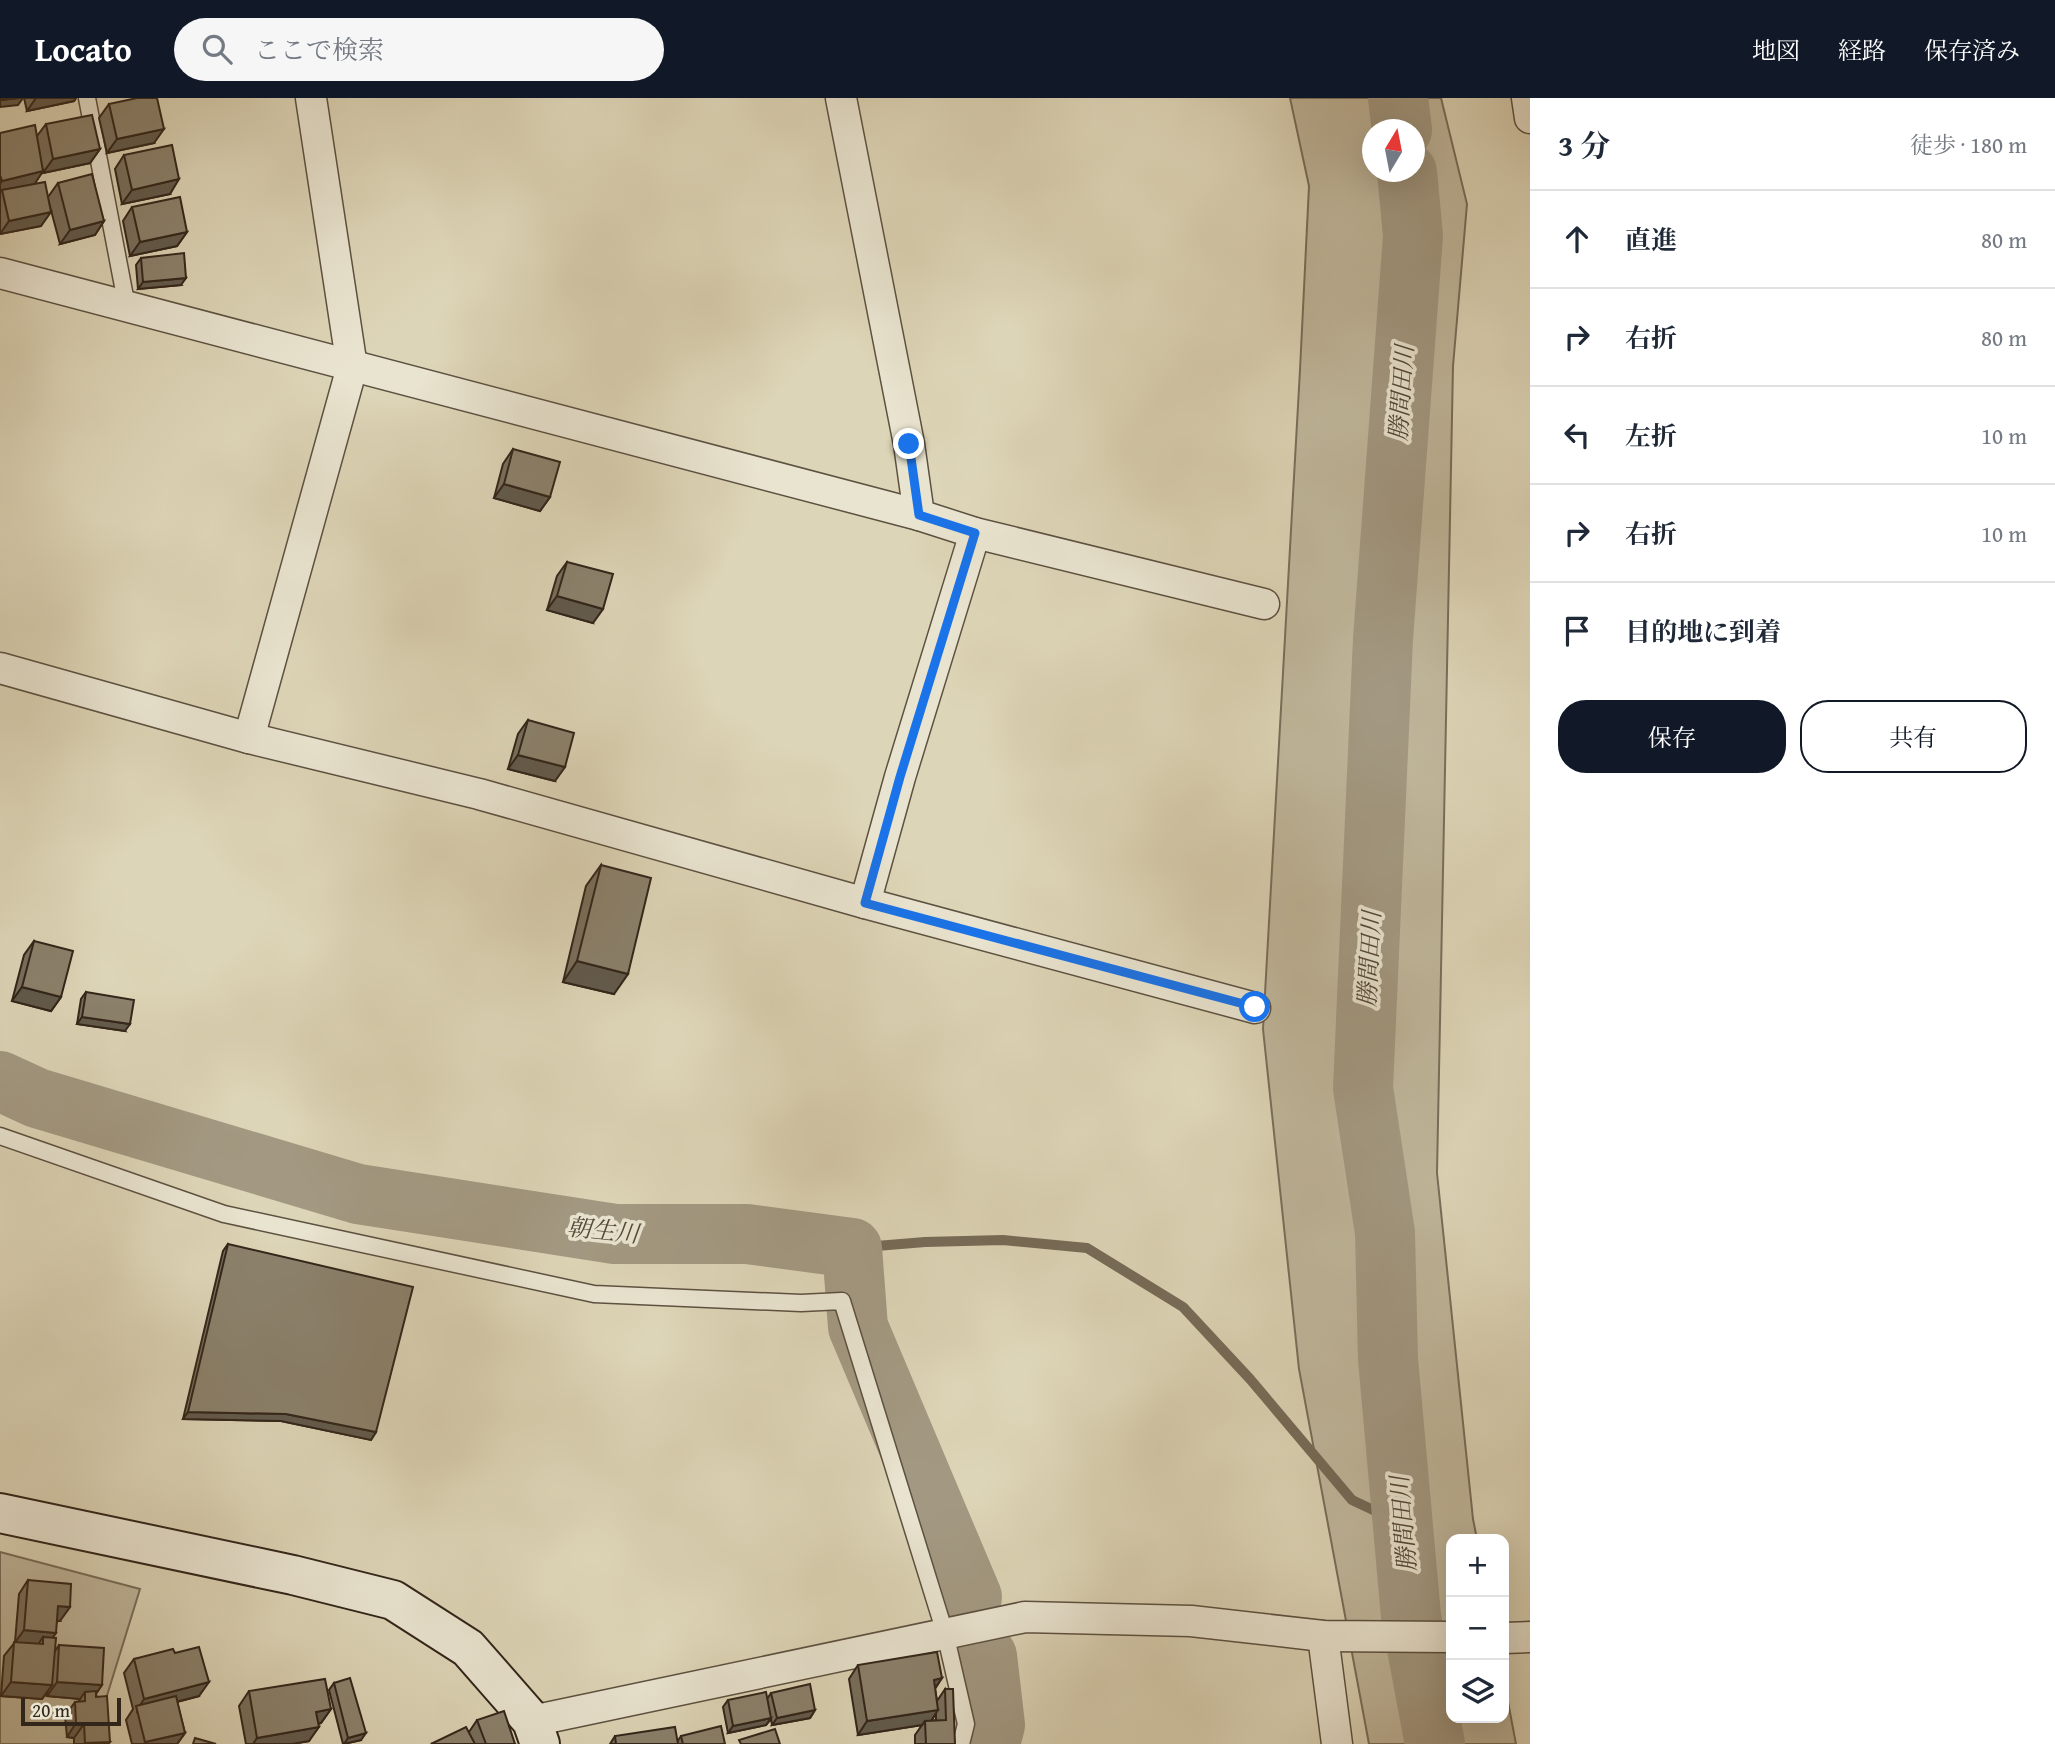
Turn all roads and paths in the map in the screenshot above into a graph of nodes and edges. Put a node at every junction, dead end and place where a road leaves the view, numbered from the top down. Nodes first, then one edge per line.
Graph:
1 (87, 98) edge
2 (311, 98) edge
3 (841, 98) edge
4 (1527, 98) edge
5 (1530, 118) edge
6 (0, 274) edge
7 (127, 307) junction
8 (352, 367) junction
9 (919, 515) junction
10 (975, 533) junction
11 (1264, 604) dead end
12 (0, 668) edge
13 (249, 738) junction
14 (865, 903) junction
15 (1255, 1007) dead end
16 (0, 1136) edge
17 (0, 1513) edge
18 (945, 1633) junction
19 (1323, 1636) junction
20 (1446, 1637) edge
21 (536, 1733) edge
22 (961, 1744) edge
23 (1337, 1744) edge

1 - 7 lane
2 - 8 street
3 - 9 street
4 - 5 street
6 - 7 street
7 - 8 street
8 - 9 street
8 - 13 street
9 - 10 street
10 - 11 street
10 - 14 street
12 - 13 street
13 - 14 street
14 - 15 street
16 - 18 lane
17 - 21 street
18 - 19 street
18 - 21 street
18 - 22 lane
19 - 20 street
19 - 23 street

